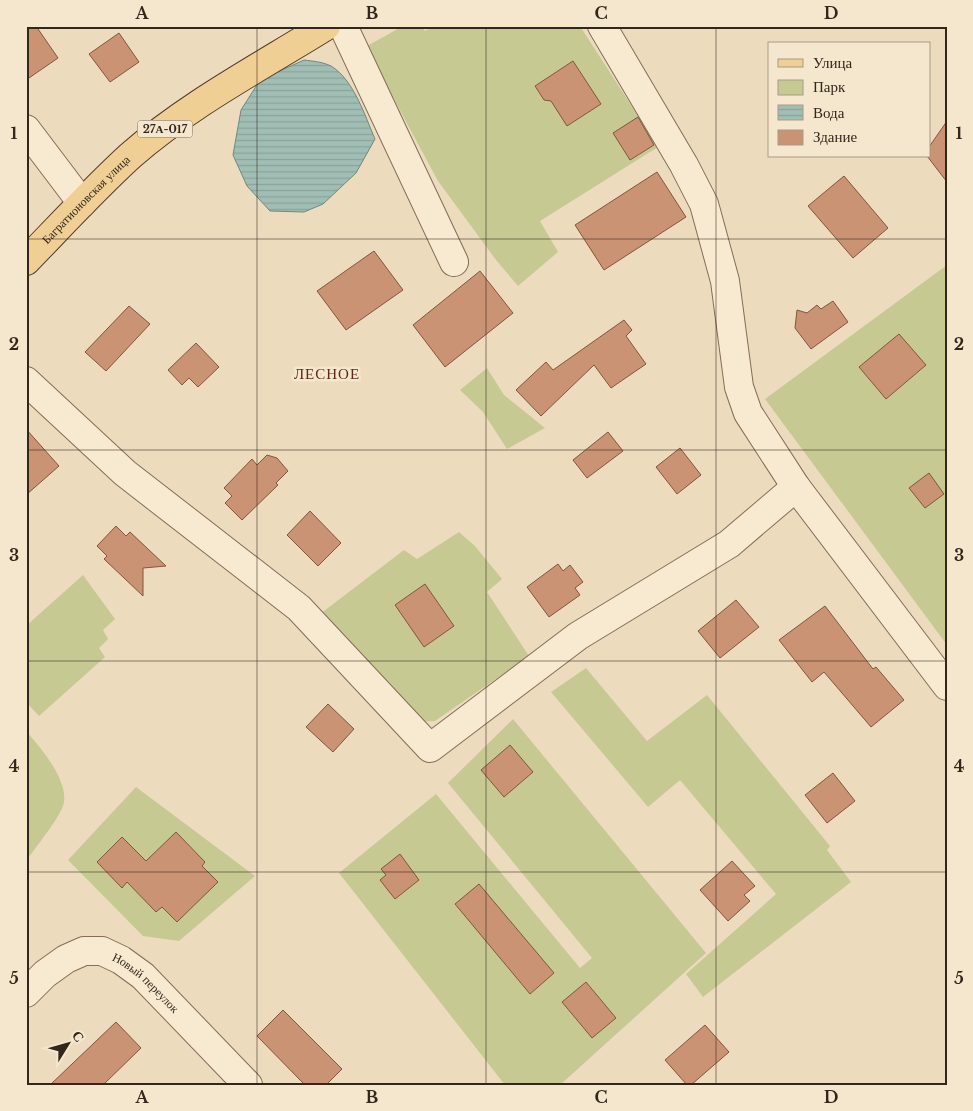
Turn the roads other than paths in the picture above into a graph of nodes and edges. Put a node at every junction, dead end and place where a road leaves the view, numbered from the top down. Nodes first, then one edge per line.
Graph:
1 (326, 26) edge
2 (343, 26) edge
3 (602, 26) edge
4 (26, 129) edge
5 (82, 203) junction
6 (26, 261) edge
7 (454, 262) dead end
8 (26, 381) edge
9 (796, 487) junction
10 (947, 686) edge
11 (26, 993) edge
12 (248, 1085) edge

1 - 5 main road, Багратионовская улица / 27А-017
2 - 7 street
3 - 9 street
4 - 5 street
5 - 6 main road, Багратионовская улица / 27А-017
8 - 9 street
9 - 10 street
11 - 12 street, Новый переулок

